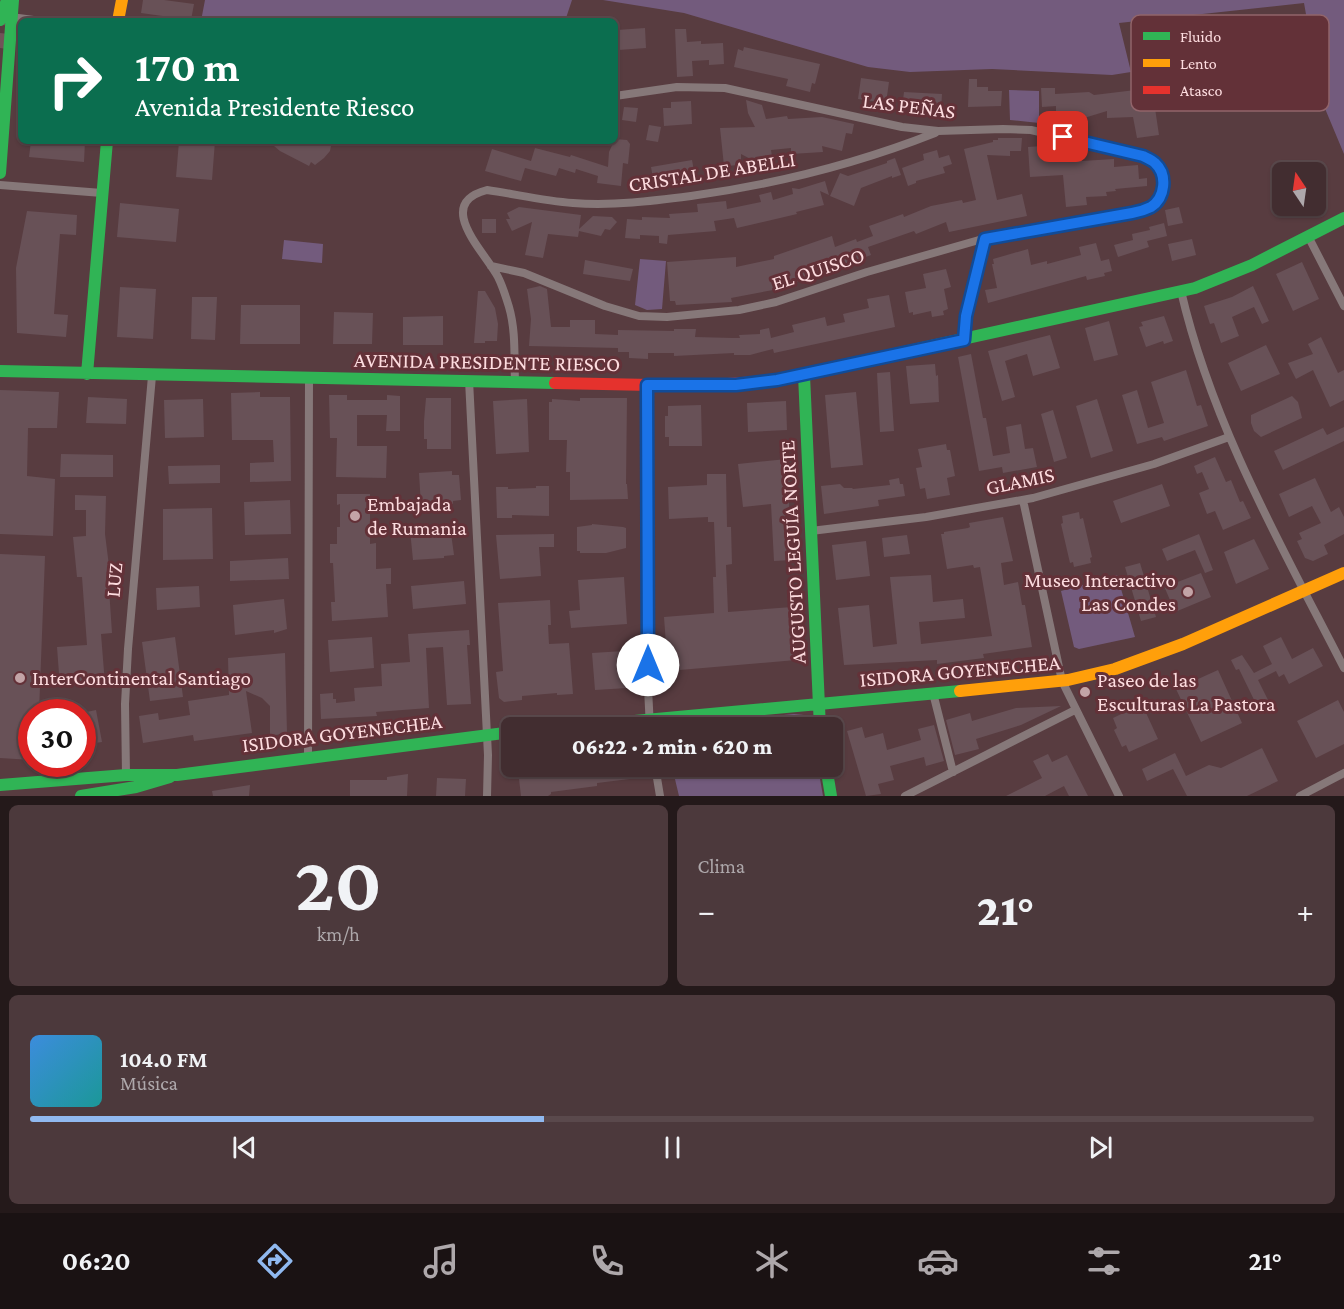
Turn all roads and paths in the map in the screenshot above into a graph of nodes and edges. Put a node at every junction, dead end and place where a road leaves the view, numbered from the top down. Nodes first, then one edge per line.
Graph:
1 (6, 0) edge
2 (13, 0) edge
3 (122, 0) edge
4 (6, 18) edge
5 (119, 18) edge
6 (618, 96) edge
7 (938, 131) junction
8 (107, 144) edge
9 (0, 173) edge
10 (0, 184) edge
11 (102, 193) junction
12 (1157, 202) joint
13 (1344, 218) edge
14 (1308, 236) junction
15 (985, 239) junction
16 (492, 266) junction
17 (1181, 291) junction
18 (1344, 306) edge
19 (964, 340) junction
20 (0, 371) edge
21 (87, 374) junction
22 (804, 375) junction
23 (152, 376) junction
24 (309, 378) junction
25 (469, 380) junction
26 (515, 381) junction
27 (647, 385) junction
28 (1229, 437) junction
29 (1023, 500) junction
30 (811, 531) junction
31 (1344, 573) edge
32 (1305, 591) junction
33 (1344, 668) edge
34 (1062, 681) junction
35 (933, 693) junction
36 (819, 703) junction
37 (1075, 710) junction
38 (650, 717) edge
39 (701, 717) edge
40 (820, 717) edge
41 (501, 733) edge
42 (487, 734) junction
43 (308, 757) junction
44 (953, 772) junction
45 (1344, 773) edge
46 (126, 775) junction
47 (177, 775) junction
48 (657, 777) edge
49 (828, 777) edge
50 (0, 785) edge
51 (127, 792) edge
52 (81, 796) edge
53 (487, 796) edge
54 (660, 796) edge
55 (831, 796) edge
56 (905, 796) edge
57 (1119, 796) edge
58 (1300, 796) edge

1 - 4 street
2 - 4 street
3 - 5 street
4 - 9 street
6 - 7 street, LAS PEÑAS
7 - 12 street, LAS PEÑAS
7 - 16 street, CRISTAL DE ABELLI
8 - 11 street
10 - 11 street
11 - 21 street
12 - 15 street, EL QUISCO
13 - 14 street, AVENIDA PRESIDENTE RIESCO
14 - 17 street, AVENIDA PRESIDENTE RIESCO
14 - 18 street
15 - 16 street, EL QUISCO
15 - 19 street
16 - 26 street, CRISTAL DE ABELLI
17 - 19 street, AVENIDA PRESIDENTE RIESCO
17 - 28 street
19 - 22 street, AVENIDA PRESIDENTE RIESCO
20 - 21 street, AVENIDA PRESIDENTE RIESCO
21 - 23 street, AVENIDA PRESIDENTE RIESCO
22 - 27 street, AVENIDA PRESIDENTE RIESCO
22 - 30 street, AUGUSTO LEGUÍA NORTE
23 - 24 street, AVENIDA PRESIDENTE RIESCO
23 - 46 street, LUZ
24 - 25 street, AVENIDA PRESIDENTE RIESCO
24 - 43 street
25 - 26 street, AVENIDA PRESIDENTE RIESCO
25 - 42 street
26 - 27 street, AVENIDA PRESIDENTE RIESCO
27 - 38 street
28 - 29 street, GLAMIS
28 - 32 street
29 - 30 street, GLAMIS
29 - 34 street
30 - 36 street, AUGUSTO LEGUÍA NORTE
31 - 32 street, ISIDORA GOYENECHEA
32 - 33 street
32 - 34 street, ISIDORA GOYENECHEA
34 - 35 street, ISIDORA GOYENECHEA
34 - 37 street
35 - 36 street, ISIDORA GOYENECHEA
35 - 44 street
36 - 39 street, ISIDORA GOYENECHEA
36 - 40 street, AUGUSTO LEGUÍA NORTE
37 - 44 street
37 - 57 street
41 - 42 street, ISIDORA GOYENECHEA
42 - 43 street, ISIDORA GOYENECHEA
42 - 53 street
43 - 47 street, ISIDORA GOYENECHEA
44 - 56 street
45 - 58 street
46 - 47 street, ISIDORA GOYENECHEA
46 - 50 street, ISIDORA GOYENECHEA
46 - 51 street, LUZ
47 - 51 street, ISIDORA GOYENECHEA
48 - 54 street
49 - 55 street
51 - 52 street, ISIDORA GOYENECHEA

